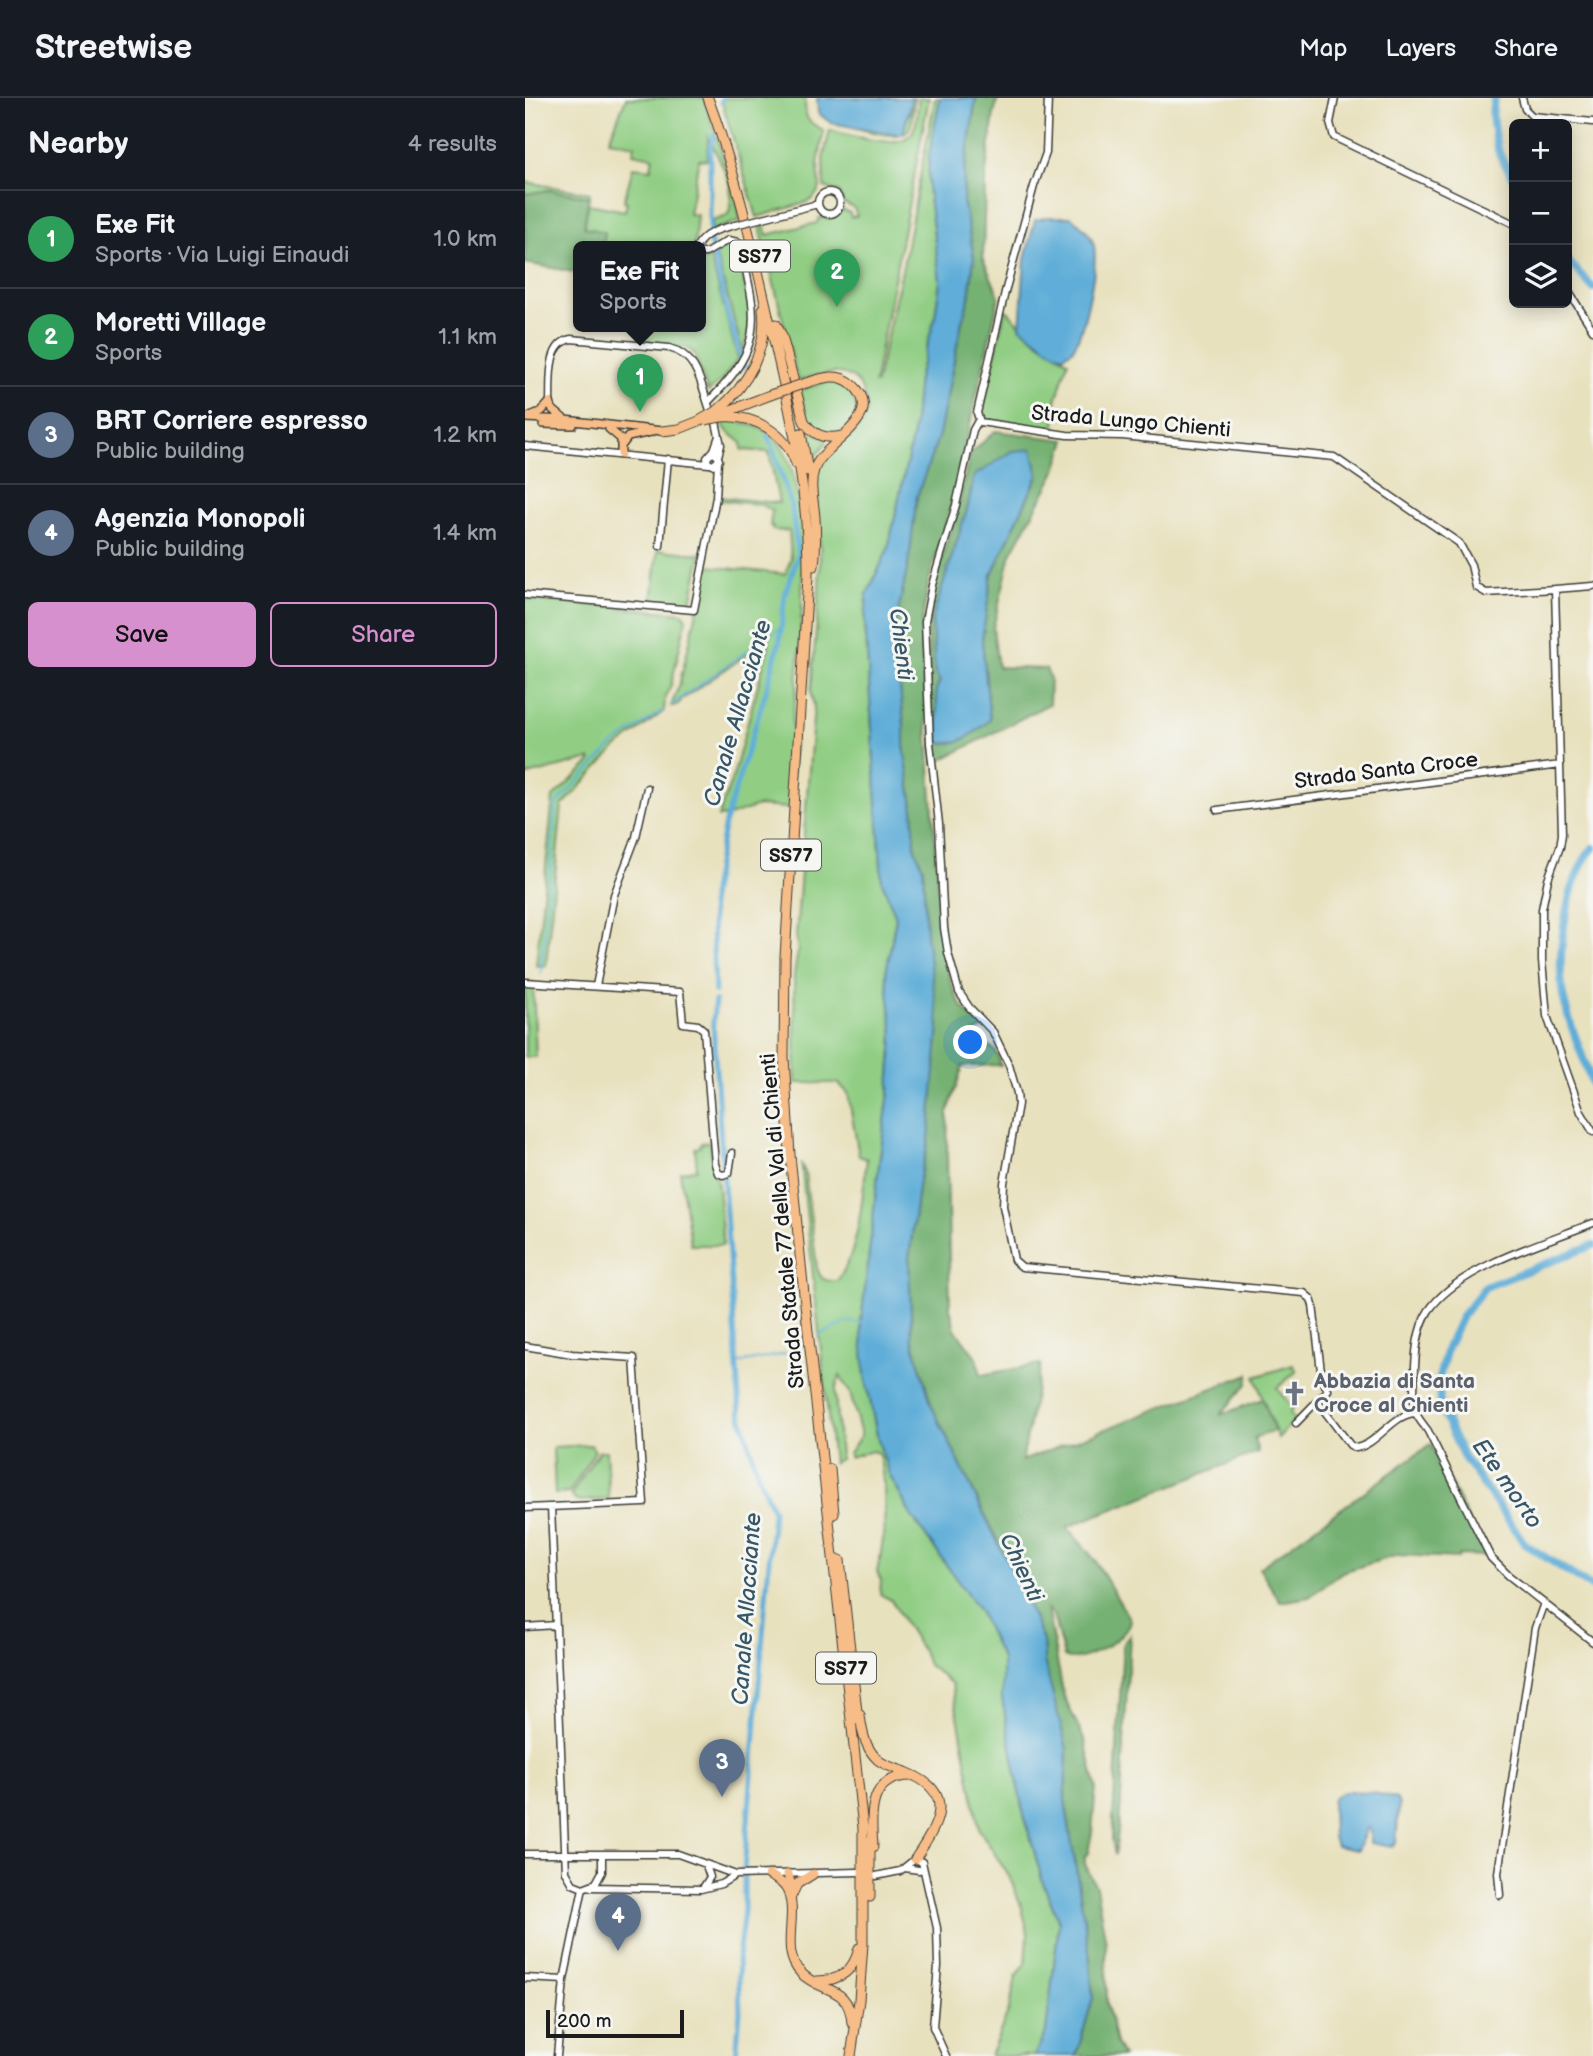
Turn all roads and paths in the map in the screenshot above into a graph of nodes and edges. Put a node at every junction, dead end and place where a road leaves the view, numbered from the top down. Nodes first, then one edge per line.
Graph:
1 (1048, 98) edge
2 (1335, 98) edge
3 (1522, 98) edge
4 (712, 101) edge
5 (1593, 122) edge
6 (722, 130) junction
7 (818, 204) dead end
8 (743, 208) junction
9 (1509, 222) edge
10 (702, 241) edge
11 (706, 251) edge
12 (1572, 297) edge
13 (776, 324) junction
14 (1593, 330) edge
15 (550, 402) junction
16 (715, 413) junction
17 (525, 420) edge
18 (565, 420) junction
19 (978, 421) junction
20 (609, 429) junction
21 (658, 431) junction
22 (846, 434) junction
23 (622, 445) junction
24 (525, 446) edge
25 (621, 455) junction
26 (668, 459) junction
27 (713, 459) junction
28 (660, 546) dead end
29 (811, 566) junction
30 (1593, 586) edge
31 (1555, 589) junction
32 (525, 595) edge
33 (1560, 765) junction
34 (647, 788) dead end
35 (1217, 810) dead end
36 (525, 982) edge
37 (596, 986) junction
38 (1593, 1132) edge
39 (732, 1153) dead end
40 (1593, 1223) edge
41 (525, 1346) edge
42 (1317, 1402) junction
43 (1415, 1413) junction
44 (1296, 1423) dead end
45 (829, 1488) junction
46 (551, 1507) junction
47 (525, 1508) edge
48 (1544, 1603) junction
49 (556, 1625) junction
50 (525, 1627) edge
51 (848, 1627) junction
52 (1593, 1642) edge
53 (916, 1777) junction
54 (864, 1849) junction
55 (525, 1854) edge
56 (566, 1854) junction
57 (602, 1854) junction
58 (706, 1865) junction
59 (920, 1867) junction
60 (788, 1874) junction
61 (813, 1874) junction
62 (858, 1874) dead end
63 (876, 1874) dead end
64 (741, 1875) junction
65 (769, 1875) junction
66 (587, 1887) junction
67 (701, 1889) junction
68 (870, 1891) junction
69 (789, 1893) junction
70 (1500, 1895) dead end
71 (525, 1978) edge
72 (807, 1978) junction
73 (564, 1980) junction
74 (557, 2056) edge
75 (849, 2056) edge
76 (857, 2056) edge
77 (946, 2056) edge

1 - 19 street
2 - 9 street
3 - 5 street
4 - 6 highway, Strada Statale 77 della Val di Chienti / SS77
6 - 8 highway, Strada Statale 77 della Val di Chienti / SS77
6 - 13 highway, Strada Statale 77 della Val di Chienti / SS77
7 - 10 street, bridge
8 - 16 highway
8 - 29 highway, Strada Statale 77 della Val di Chienti / SS77
11 - 16 street
12 - 14 street
13 - 22 highway
13 - 29 highway, Strada Statale 77 della Val di Chienti / SS77
15 - 16 street
15 - 17 main road
15 - 18 main road
16 - 21 highway, bridge
16 - 22 highway, bridge
16 - 27 street
16 - 29 highway
17 - 18 main road
17 - 20 main road
18 - 21 main road
19 - 31 street, Strada Lungo Chienti
19 - 42 street
20 - 21 main road
20 - 23 main road
21 - 23 main road
22 - 29 highway
23 - 25 main road
24 - 25 street
25 - 26 street
26 - 27 street
26 - 28 street
27 - 32 street
29 - 45 highway, Strada Statale 77 della Val di Chienti / SS77
30 - 31 street
31 - 33 street
33 - 35 street, Strada Santa Croce
33 - 38 street
34 - 37 street
36 - 37 street
37 - 39 street
40 - 43 street
41 - 46 street
42 - 43 street
42 - 44 street
43 - 48 street
45 - 51 highway, Strada Statale 77 della Val di Chienti / SS77
45 - 54 highway, Strada Statale 77 della Val di Chienti / SS77
46 - 47 street
46 - 49 street
48 - 52 street
48 - 70 street
49 - 50 street
49 - 56 street
51 - 53 highway
51 - 68 highway, Strada Statale 77 della Val di Chienti / SS77
53 - 59 highway
53 - 68 highway
54 - 72 highway
54 - 75 highway, Strada Statale 77 della Val di Chienti / SS77
55 - 56 street
56 - 57 street
56 - 66 street
57 - 58 street
57 - 66 street
58 - 64 street
58 - 67 street
59 - 63 street
59 - 77 street
60 - 61 street
60 - 65 street
60 - 69 highway
61 - 62 street
61 - 69 highway
64 - 65 street
64 - 67 street
65 - 69 highway
66 - 67 street
66 - 73 street
68 - 76 highway, Strada Statale 77 della Val di Chienti / SS77
69 - 72 highway
71 - 73 street
72 - 75 highway
73 - 74 street

